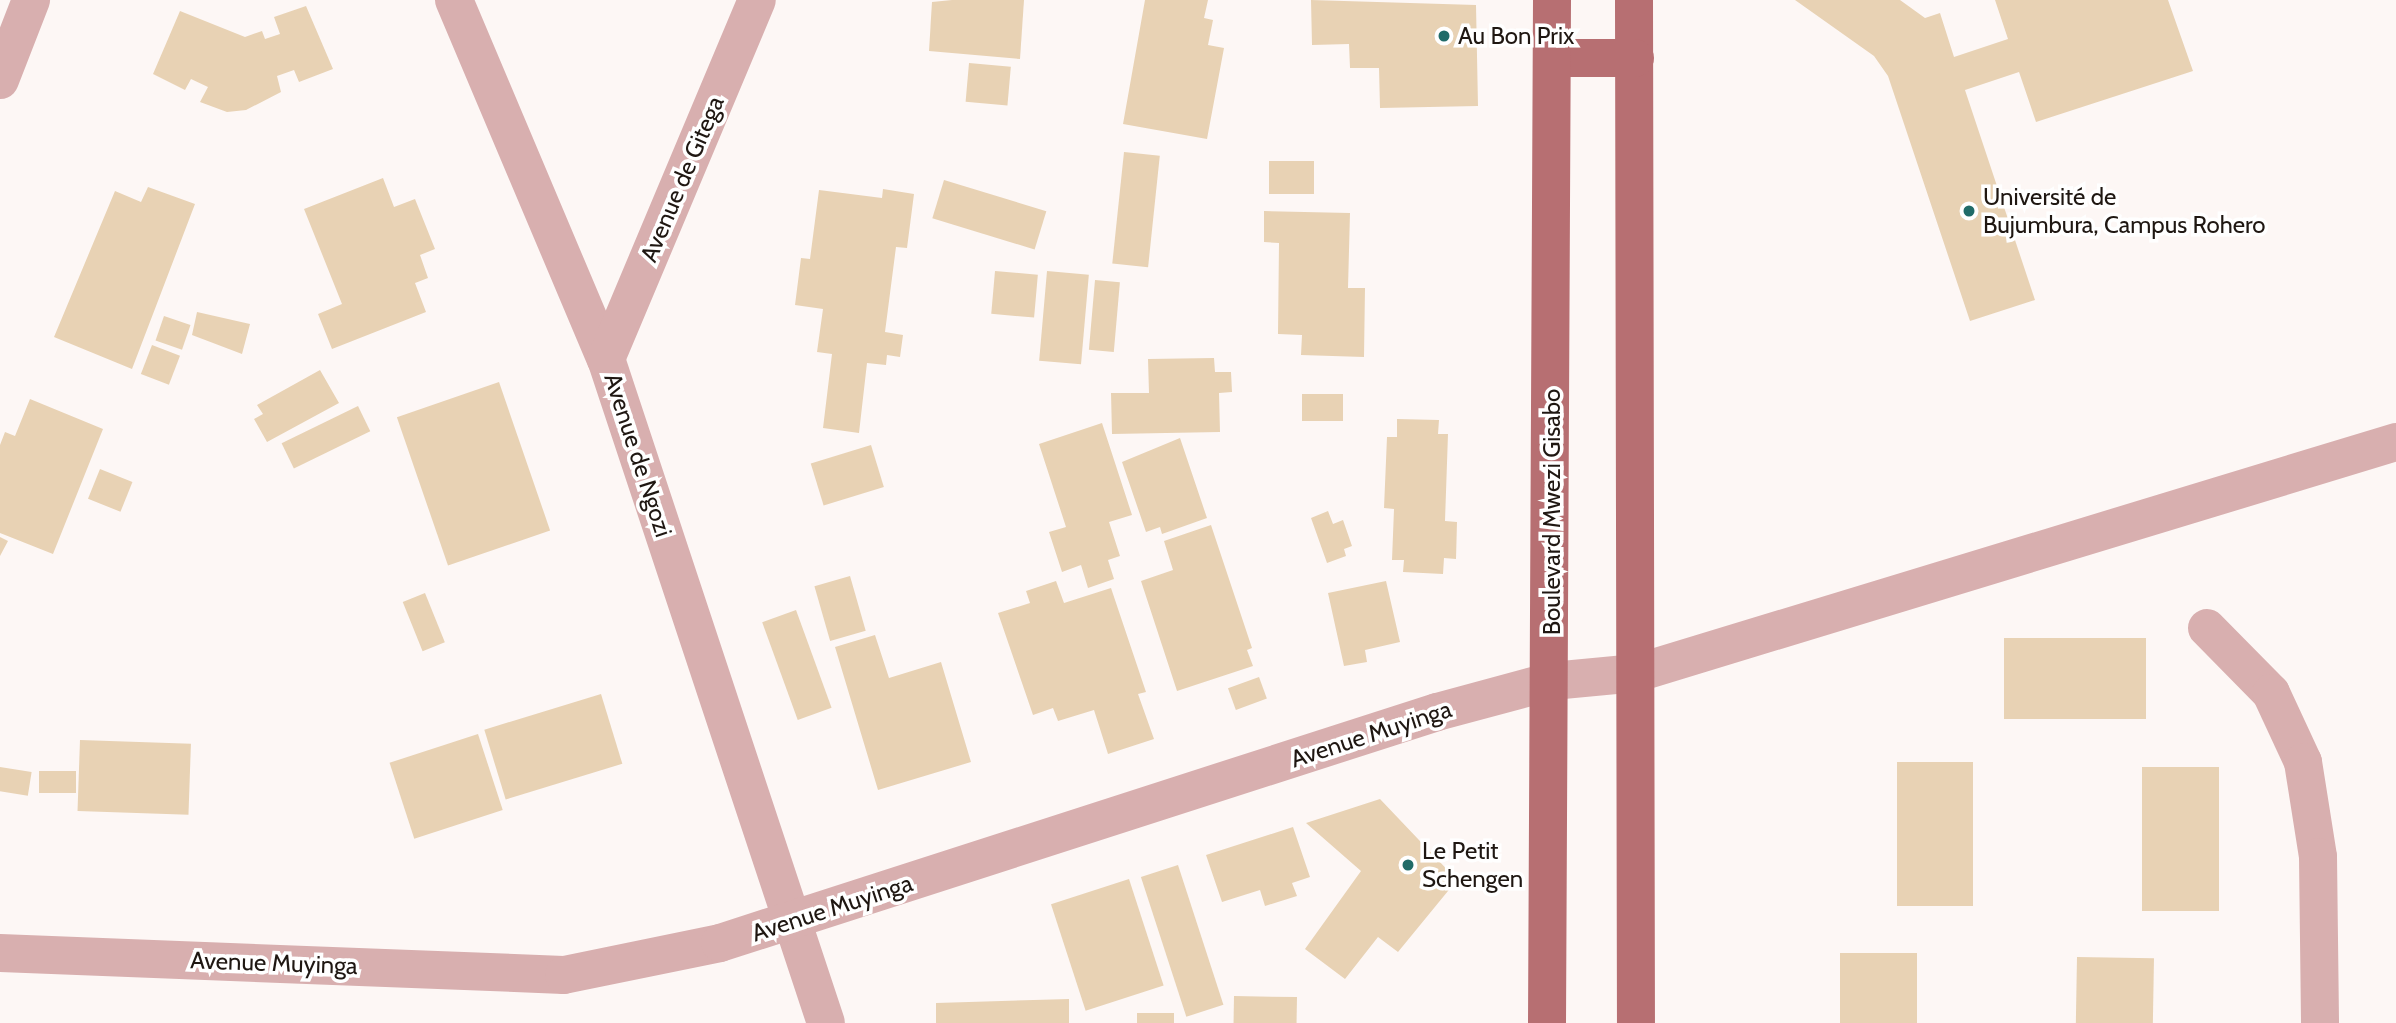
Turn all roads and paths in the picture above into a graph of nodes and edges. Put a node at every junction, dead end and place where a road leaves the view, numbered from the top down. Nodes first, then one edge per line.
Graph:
1 (32, 0) edge
2 (454, 0) edge
3 (757, 0) edge
4 (1552, 0) edge
5 (1634, 0) edge
6 (1553, 58) junction
7 (1635, 58) junction
8 (0, 80) edge
9 (606, 359) junction
10 (2396, 442) edge
11 (2207, 628) dead end
12 (1637, 673) junction
13 (1552, 681) junction
14 (791, 922) junction
15 (0, 953) edge
16 (826, 1023) edge
17 (1547, 1023) edge
18 (1636, 1023) edge
19 (2320, 1023) edge

1 - 8 street
2 - 9 street, Avenue de Ngozi
3 - 9 street, Avenue de Gitega
4 - 6 main road, Boulevard Mwezi Gisabo
5 - 7 main road
6 - 7 main road
6 - 13 main road, Boulevard Mwezi Gisabo
7 - 12 main road
9 - 14 street, Avenue de Ngozi
10 - 12 street, Avenue Muyinga
11 - 19 street
12 - 13 street, Avenue Muyinga
12 - 18 main road
13 - 14 street, Avenue Muyinga
13 - 17 main road, Boulevard Mwezi Gisabo
14 - 15 street, Avenue Muyinga
14 - 16 street, Avenue de Ngozi

